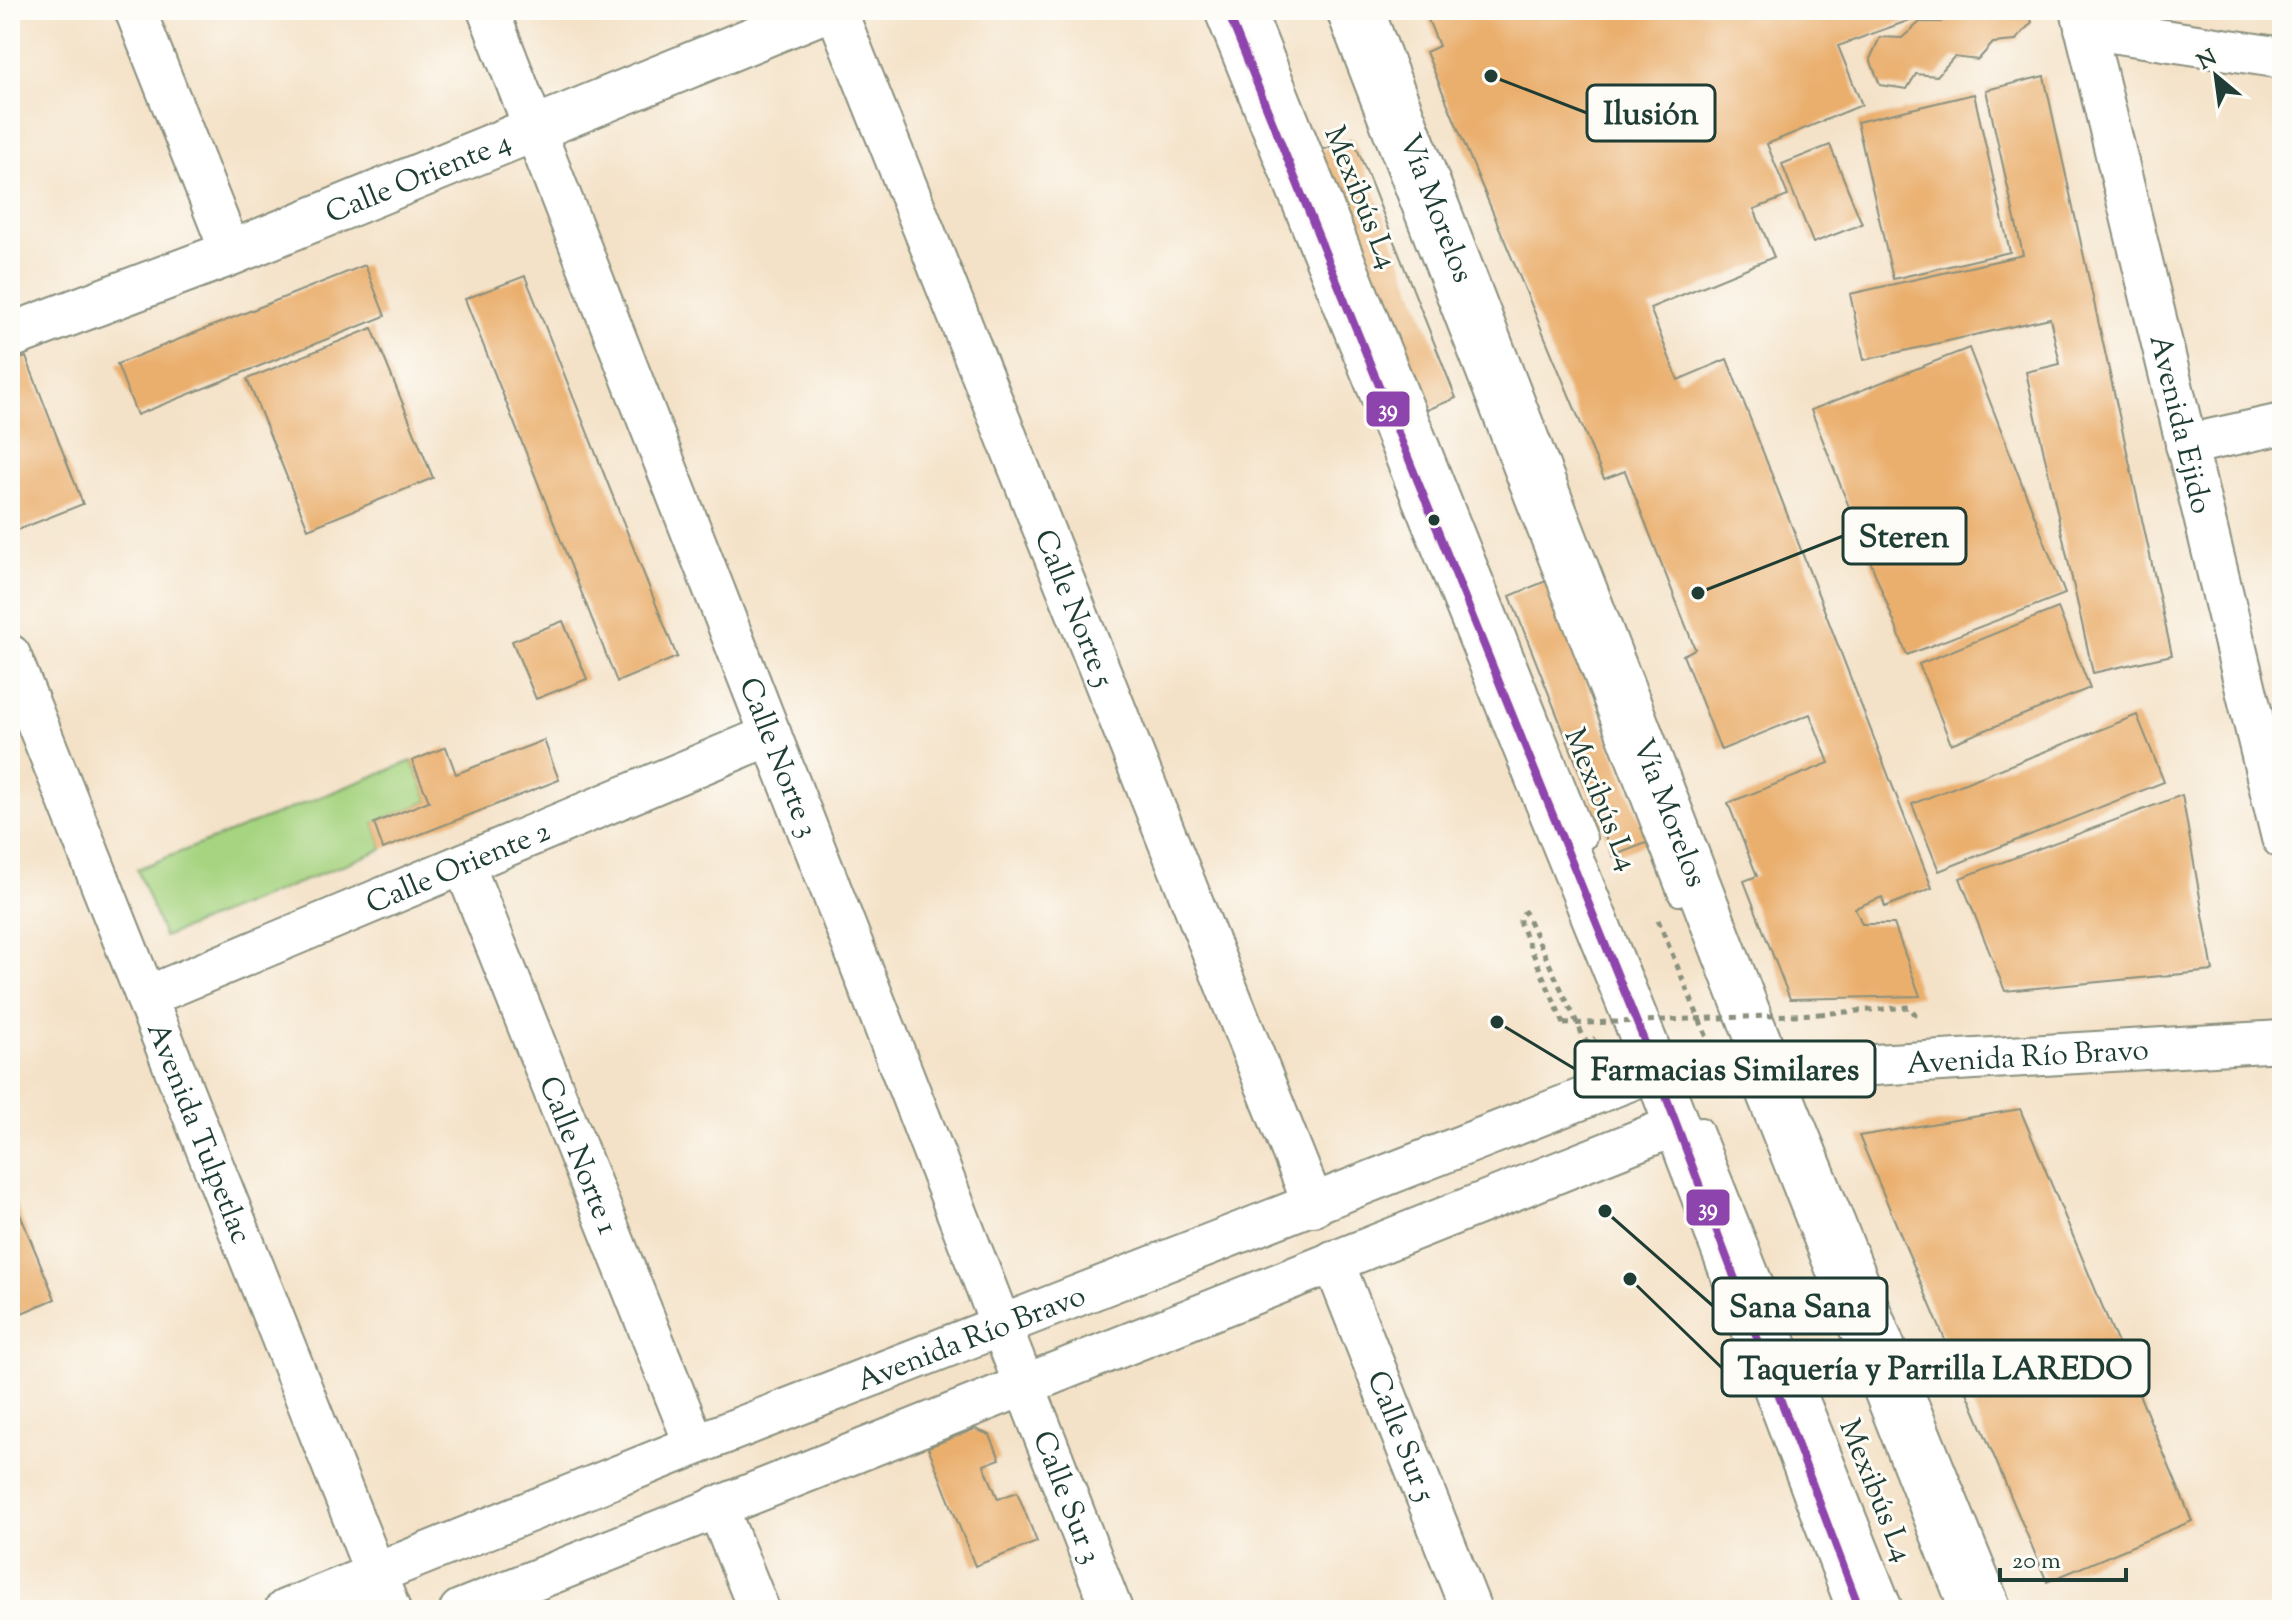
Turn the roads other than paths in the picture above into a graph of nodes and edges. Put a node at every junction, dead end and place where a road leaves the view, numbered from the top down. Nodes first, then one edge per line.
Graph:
1 (135, 10) edge
2 (488, 10) edge
3 (825, 10) edge
4 (836, 10) edge
5 (1227, 10) edge
6 (1255, 10) edge
7 (1336, 10) edge
8 (1361, 10) edge
9 (2083, 19) edge
10 (2282, 58) edge
11 (534, 129) junction
12 (231, 253) junction
13 (10, 336) edge
14 (2282, 424) edge
15 (2186, 445) junction
16 (10, 655) edge
17 (771, 735) junction
18 (2282, 838) edge
19 (1596, 864) dead end
20 (464, 865) junction
21 (1689, 922) dead end
22 (1648, 996) dead end
23 (146, 997) junction
24 (2282, 1041) edge
25 (1759, 1070) junction
26 (1678, 1098) junction
27 (1314, 1206) junction
28 (1333, 1261) junction
29 (1002, 1326) junction
30 (1024, 1385) junction
31 (695, 1445) junction
32 (717, 1506) junction
33 (383, 1592) edge
34 (285, 1610) edge
35 (460, 1610) edge
36 (759, 1610) edge
37 (1112, 1610) edge
38 (1471, 1610) edge
39 (1860, 1610) edge
40 (1893, 1610) edge
41 (1960, 1610) edge
42 (1989, 1610) edge

1 - 12 street
2 - 11 street, Calle Norte 3
3 - 11 main road, Calle Oriente 4
4 - 27 street, Calle Norte 5
5 - 26 main road
6 - 19 lane, Mexibús L4
7 - 21 lane, Mexibús L4
8 - 25 main road, Vía Morelos
9 - 10 street
9 - 15 street, Avenida Ejido
11 - 12 main road, Calle Oriente 4
11 - 17 street, Calle Norte 3
12 - 13 main road, Calle Oriente 4
14 - 15 street
15 - 18 street, Avenida Ejido
16 - 23 street, Avenida Tulpetlac
17 - 20 street, Calle Oriente 2
17 - 29 street, Calle Norte 3
20 - 23 street, Calle Oriente 2
20 - 31 street, Calle Norte 1
22 - 26 lane, Mexibús L4
23 - 33 street, Avenida Tulpetlac
24 - 25 street, Avenida Río Bravo
25 - 41 lane, Mexibús L4
25 - 42 main road, Vía Morelos
26 - 27 street, Avenida Río Bravo
26 - 28 street, Avenida Río Bravo
26 - 39 main road
26 - 40 lane, Mexibús L4
27 - 29 street, Avenida Río Bravo
28 - 30 street, Avenida Río Bravo
28 - 38 street, Calle Sur 5
29 - 30 street, Calle Norte 3
29 - 31 street, Avenida Río Bravo
30 - 32 street, Avenida Río Bravo
30 - 37 street, Calle Sur 3
31 - 33 street, Avenida Río Bravo
32 - 35 street, Avenida Río Bravo
32 - 36 street
33 - 34 street, Avenida Río Bravo

